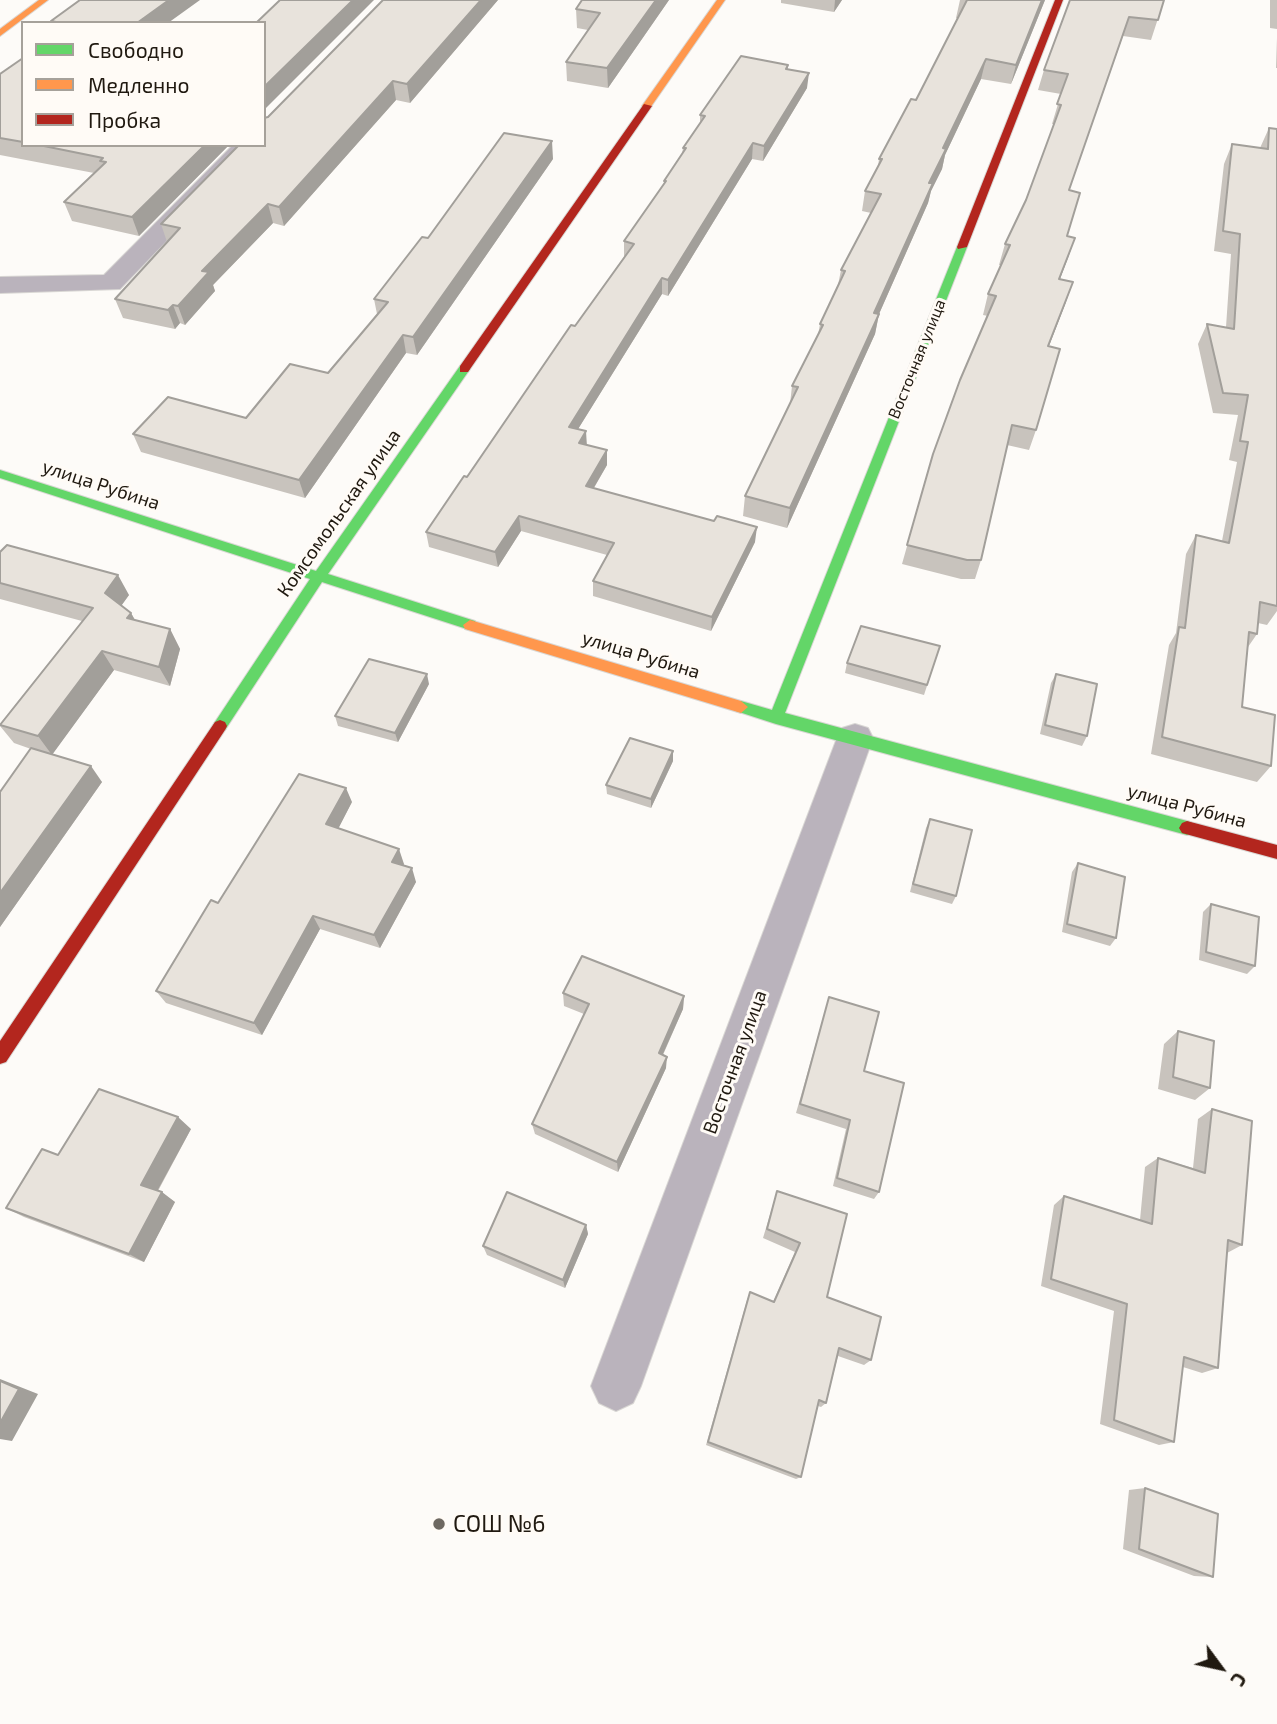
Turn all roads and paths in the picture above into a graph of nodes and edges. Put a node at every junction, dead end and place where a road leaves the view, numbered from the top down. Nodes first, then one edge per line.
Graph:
1 (44, 0) edge
2 (722, 0) edge
3 (1059, 0) edge
4 (0, 33) edge
5 (245, 147) edge
6 (0, 285) edge
7 (0, 474) edge
8 (318, 578) junction
9 (776, 718) junction
10 (855, 738) junction
11 (1277, 852) edge
12 (0, 1056) edge
13 (616, 1386) dead end

1 - 4 street
2 - 8 street, Комсомольская улица
3 - 9 street, Восточная улица
5 - 6 street
7 - 8 street, улица Рубина
8 - 9 street, улица Рубина
8 - 12 street, Комсомольская улица
9 - 10 street, улица Рубина
10 - 11 street, улица Рубина
10 - 13 street, Восточная улица

